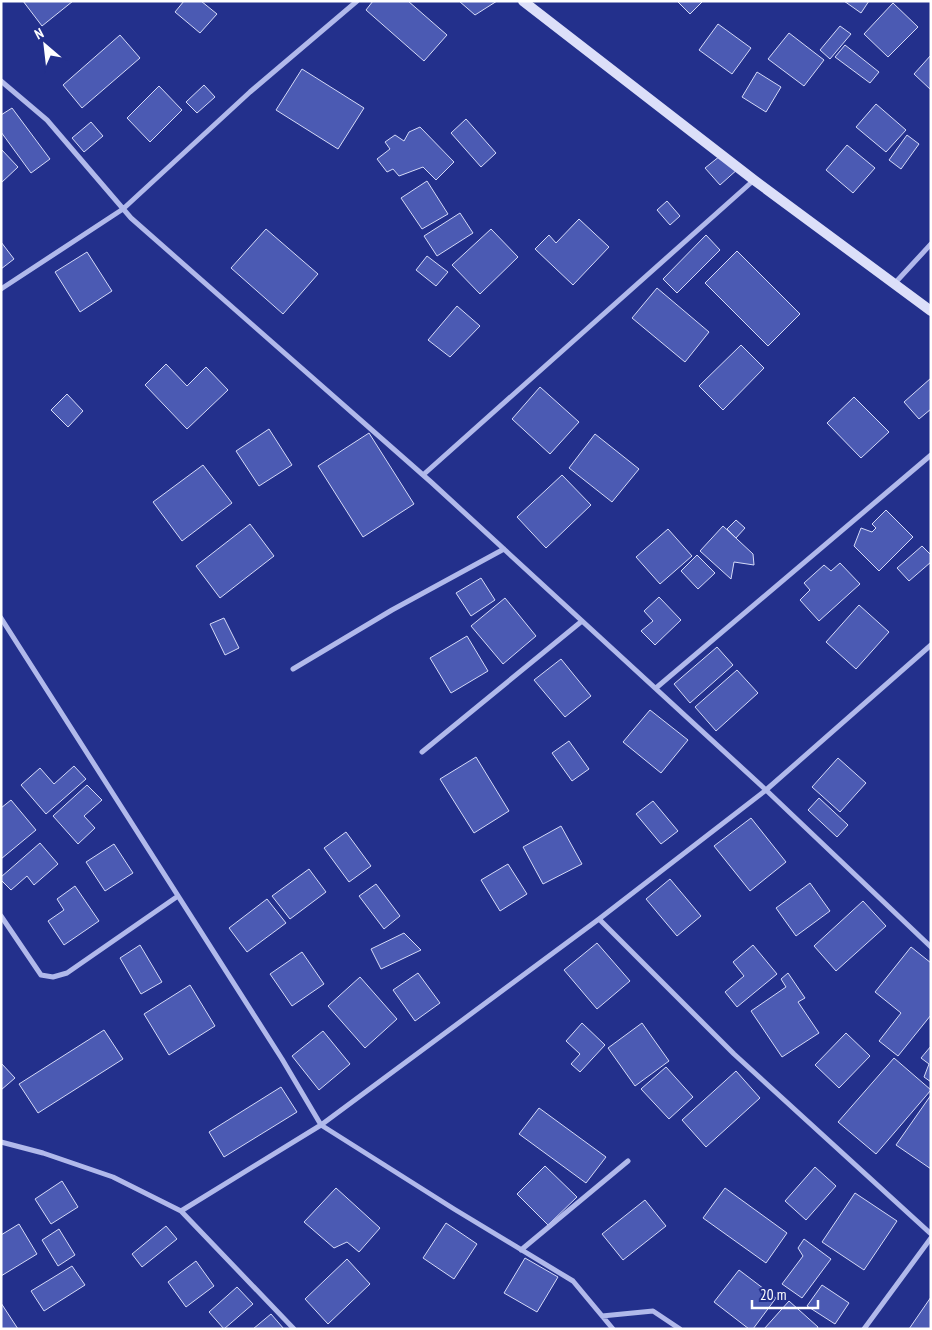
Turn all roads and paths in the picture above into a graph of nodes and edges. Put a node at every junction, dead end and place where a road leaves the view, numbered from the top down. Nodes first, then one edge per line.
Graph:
1 (357, 1) edge
2 (523, 1) edge
3 (1, 81) edge
4 (754, 180) junction
5 (124, 209) junction
6 (931, 244) edge
7 (895, 283) junction
8 (1, 289) edge
9 (931, 311) edge
10 (931, 455) edge
11 (423, 475) junction
12 (504, 549) junction
13 (1, 618) edge
14 (582, 621) junction
15 (931, 645) edge
16 (293, 669) dead end
17 (656, 688) junction
18 (422, 752) dead end
19 (766, 790) junction
20 (178, 896) junction
21 (1, 916) edge
22 (599, 919) junction
23 (931, 947) edge
24 (321, 1125) junction
25 (1, 1142) edge
26 (628, 1161) dead end
27 (181, 1211) junction
28 (931, 1234) edge
29 (931, 1238) edge
30 (521, 1250) junction
31 (602, 1316) junction
32 (294, 1329) edge
33 (613, 1329) edge
34 (680, 1329) edge
35 (864, 1329) edge

1 - 5 street
2 - 4 street
3 - 5 street
4 - 7 street
4 - 11 street
5 - 8 street
5 - 11 street
6 - 7 street
7 - 9 street
10 - 17 street
11 - 12 street
12 - 14 street
12 - 16 street
13 - 20 street
14 - 17 street
14 - 18 street
15 - 19 street
17 - 19 street
19 - 22 street
19 - 23 street
20 - 21 street
20 - 24 street
22 - 24 street
22 - 28 street
24 - 27 street
24 - 30 street
25 - 27 street
26 - 30 street
27 - 32 street
29 - 35 street
30 - 31 street
31 - 33 street
31 - 34 street

